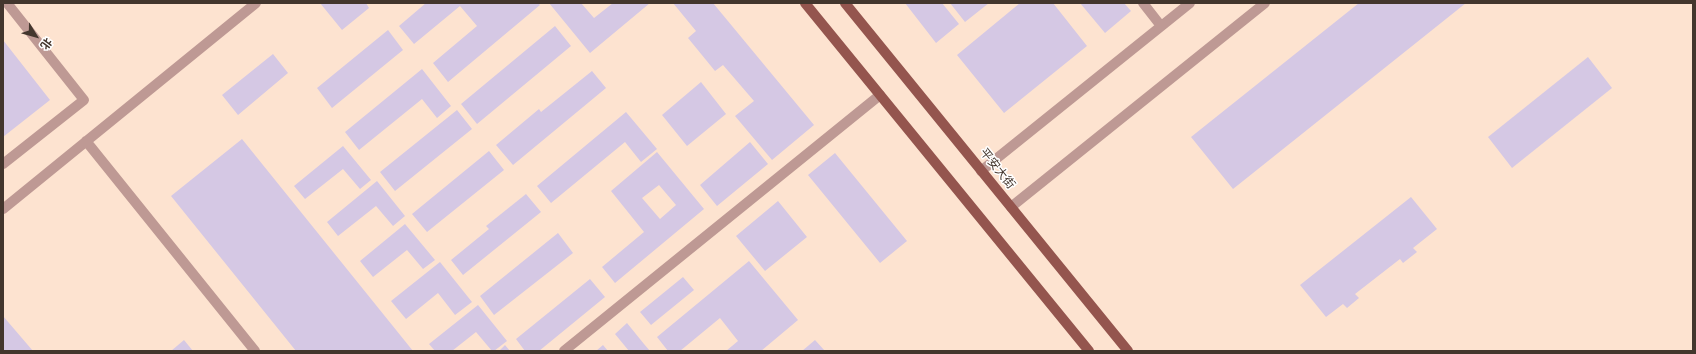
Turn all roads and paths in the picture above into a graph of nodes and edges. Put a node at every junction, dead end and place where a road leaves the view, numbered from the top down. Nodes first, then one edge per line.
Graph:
1 (7, 3) edge
2 (256, 3) edge
3 (806, 3) edge
4 (845, 3) edge
5 (1143, 3) edge
6 (1190, 3) edge
7 (1265, 3) edge
8 (1162, 26) junction
9 (880, 95) junction
10 (86, 141) junction
11 (3, 164) edge
12 (982, 171) junction
13 (1011, 207) junction
14 (3, 209) edge
15 (255, 351) edge
16 (564, 351) edge
17 (1089, 351) edge
18 (1128, 351) edge

1 - 11 street
2 - 10 street
3 - 9 main road
4 - 12 main road, 平安大街
5 - 8 street
6 - 8 street
7 - 13 street
8 - 12 street
9 - 16 street
9 - 17 main road
10 - 14 street
10 - 15 street
12 - 13 main road, 平安大街
13 - 18 main road, 平安大街

